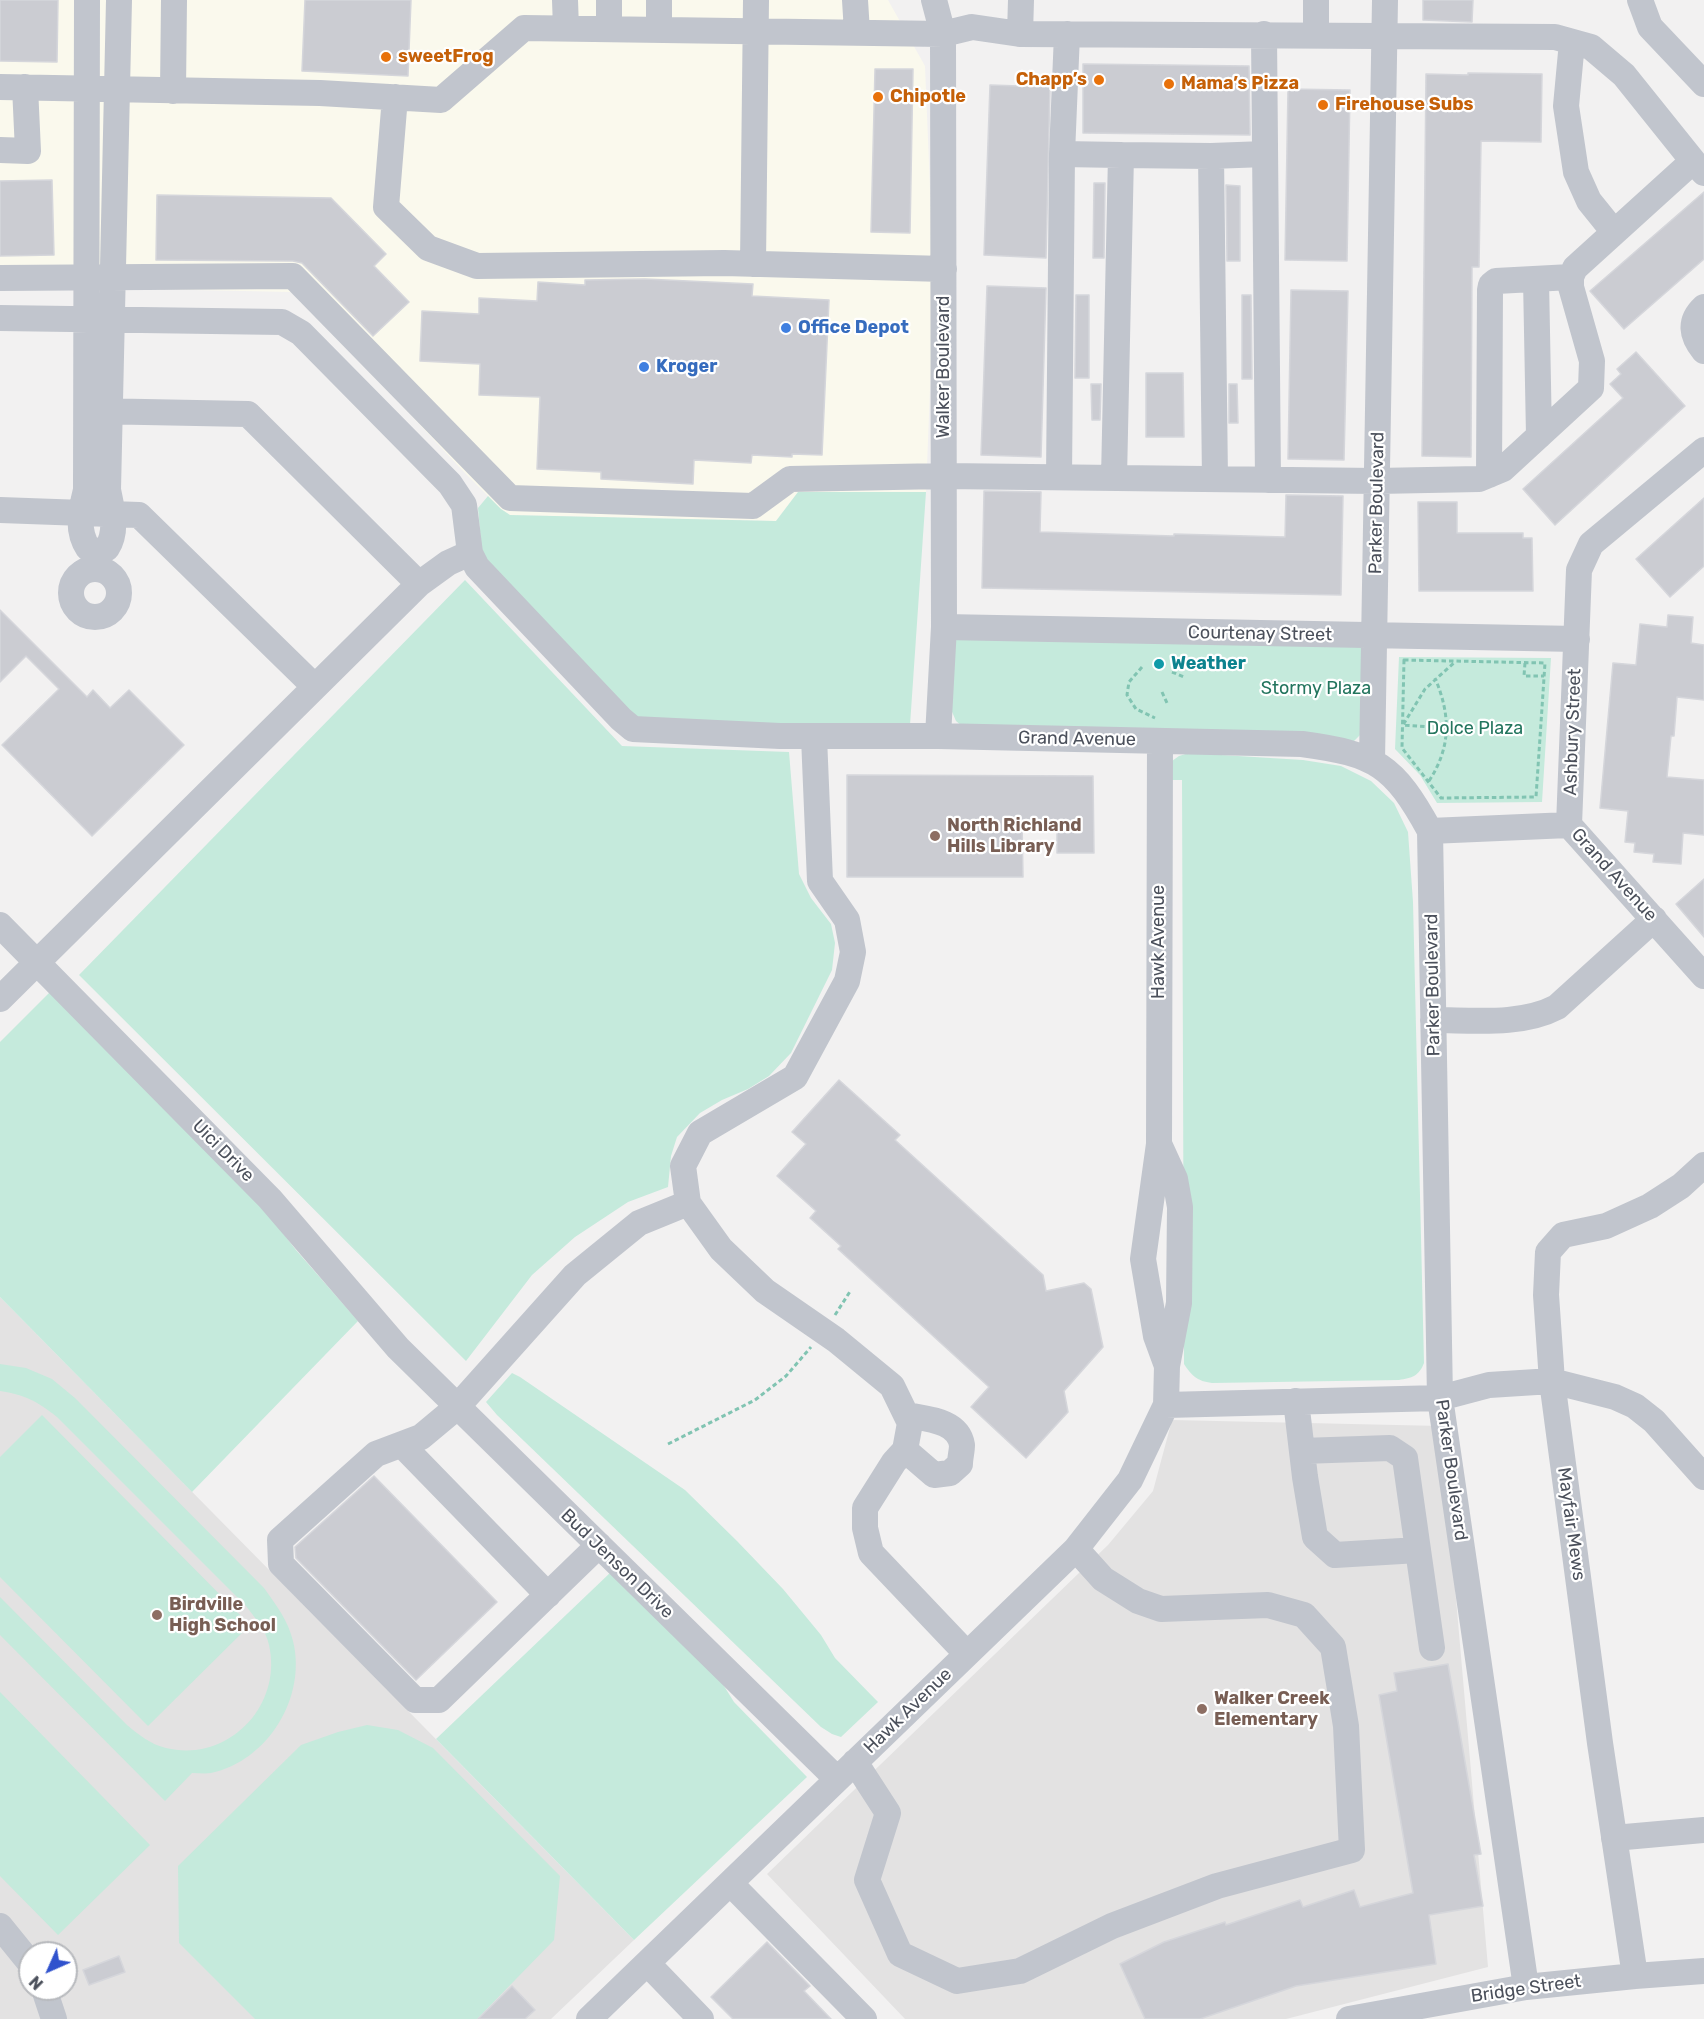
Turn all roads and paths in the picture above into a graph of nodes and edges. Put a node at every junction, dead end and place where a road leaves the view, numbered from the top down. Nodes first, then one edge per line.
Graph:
1 (87, 0) edge
2 (120, 0) edge
3 (174, 0) edge
4 (565, 0) edge
5 (609, 0) edge
6 (659, 0) edge
7 (756, 0) edge
8 (855, 0) edge
9 (934, 0) edge
10 (1021, 0) edge
11 (1316, 0) edge
12 (1385, 0) edge
13 (1640, 0) edge
14 (566, 28) junction
15 (609, 29) junction
16 (659, 30) junction
17 (756, 31) junction
18 (857, 32) junction
19 (943, 34) junction
20 (1020, 34) junction
21 (1067, 34) junction
22 (1264, 34) junction
23 (1316, 34) junction
24 (1385, 35) junction
25 (1572, 42) junction
26 (1704, 84) edge
27 (12, 87) edge
28 (87, 89) junction
29 (117, 90) junction
30 (172, 91) junction
31 (395, 97) junction
32 (0, 150) edge
33 (1062, 154) junction
34 (1265, 154) junction
35 (1121, 155) junction
36 (1211, 156) junction
37 (1699, 167) edge
38 (1614, 232) junction
39 (753, 264) junction
40 (944, 269) junction
41 (1571, 277) junction
42 (0, 278) edge
43 (87, 278) junction
44 (112, 278) junction
45 (1536, 279) junction
46 (1704, 307) edge
47 (0, 318) edge
48 (86, 319) junction
49 (111, 319) junction
50 (1704, 351) edge
51 (98, 411) junction
52 (1539, 436) junction
53 (1704, 450) edge
54 (1489, 475) junction
55 (944, 476) junction
56 (1059, 477) junction
57 (1114, 478) junction
58 (1215, 479) junction
59 (1268, 480) junction
60 (1377, 481) junction
61 (0, 510) edge
62 (81, 513) junction
63 (113, 514) junction
64 (470, 553) junction
65 (419, 584) junction
66 (944, 627) junction
67 (1374, 636) junction
68 (1577, 639) junction
69 (1457, 661) junction
70 (1524, 663) junction
71 (1142, 667) dead end
72 (1172, 672) dead end
73 (1544, 676) junction
74 (1184, 677) dead end
75 (1435, 678) junction
76 (315, 687) junction
77 (1162, 692) dead end
78 (1167, 703) dead end
79 (1403, 725) junction
80 (1447, 728) junction
81 (1159, 730) junction
82 (814, 736) junction
83 (938, 736) junction
84 (1372, 760) junction
85 (1429, 781) junction
86 (1569, 825) junction
87 (1430, 831) junction
88 (1654, 920) junction
89 (0, 925) edge
90 (37, 962) junction
91 (1704, 976) edge
92 (0, 999) edge
93 (1433, 1020) junction
94 (1159, 1144) junction
95 (1704, 1165) edge
96 (688, 1203) junction
97 (851, 1290) dead end
98 (824, 1331) junction
99 (398, 1348) joint
100 (1167, 1366) junction
101 (1552, 1381) junction
102 (1440, 1398) junction
103 (1296, 1401) junction
104 (1166, 1405) junction
105 (457, 1407) junction
106 (906, 1415) junction
107 (668, 1444) dead end
108 (402, 1445) junction
109 (905, 1450) junction
110 (1302, 1451) junction
111 (1704, 1477) edge
112 (599, 1545) junction
113 (1076, 1549) junction
114 (1418, 1550) junction
115 (548, 1594) junction
116 (1432, 1648) dead end
117 (967, 1654) junction
118 (846, 1771) junction
119 (1704, 1830) edge
120 (1614, 1838) junction
121 (730, 1883) junction
122 (0, 1926) edge
123 (18, 1948) edge
124 (647, 1963) junction
125 (1704, 1971) edge
126 (1635, 1976) junction
127 (1526, 1987) junction
128 (48, 2001) edge
129 (54, 2019) edge
130 (589, 2019) edge
131 (701, 2019) edge
132 (864, 2019) edge
133 (1349, 2019) edge

1 - 28 street
2 - 29 street
3 - 30 street
4 - 14 street
5 - 15 street
6 - 16 street
7 - 17 street
8 - 18 street
9 - 19 street, Walker Boulevard
10 - 20 street
11 - 23 street
12 - 24 street, Parker Boulevard
13 - 26 street
14 - 15 street
14 - 31 street
15 - 16 street
16 - 17 street
17 - 18 street
17 - 39 street
18 - 19 street
19 - 20 street
19 - 40 street, Walker Boulevard
20 - 21 street
21 - 22 street
21 - 33 street
22 - 23 street
22 - 34 street
23 - 24 street
24 - 25 street
24 - 60 street, Parker Boulevard
25 - 37 street
25 - 38 street
27 - 28 street
27 - 32 street
28 - 29 street
28 - 43 street
29 - 30 street
29 - 44 street
30 - 31 street
31 - 39 street
33 - 35 street
33 - 56 street
34 - 36 street
34 - 59 street
35 - 36 street
35 - 57 street
36 - 58 street
37 - 38 street
38 - 41 street
39 - 40 street
40 - 55 street, Walker Boulevard
41 - 45 street
41 - 52 street
42 - 43 street
43 - 44 street
43 - 48 street
44 - 49 street
44 - 55 street
45 - 52 street
45 - 54 street
46 - 50 street
47 - 48 street
48 - 49 street
48 - 51 street
49 - 51 street
49 - 64 street
51 - 62 street
51 - 63 street
51 - 65 street
52 - 54 street
53 - 68 street, Ashbury Street
54 - 60 street
55 - 56 street
55 - 66 street, Walker Boulevard
56 - 57 street
57 - 58 street
58 - 59 street
59 - 60 street
60 - 67 street, Parker Boulevard
61 - 62 street
62 - 63 street
62 - 63 street
63 - 76 street
64 - 65 street
64 - 82 street, Grand Avenue
65 - 76 street
66 - 67 street, Courtenay Street
66 - 83 street, Walker Boulevard
67 - 68 street, Courtenay Street
67 - 84 street, Parker Boulevard
68 - 86 street, Ashbury Street
69 - 70 path
69 - 75 path
69 - 79 path
70 - 73 path
70 - 73 path
71 - 81 path
72 - 74 path
73 - 85 path
75 - 79 path
75 - 80 path
76 - 90 street
77 - 78 path
79 - 80 path
79 - 85 path
80 - 85 path
81 - 83 street, Grand Avenue
81 - 84 street, Grand Avenue
81 - 94 street, Hawk Avenue
82 - 83 street, Grand Avenue
82 - 96 street
84 - 87 street, Parker Boulevard
86 - 87 street, Grand Avenue
86 - 88 street, Grand Avenue
87 - 93 street, Parker Boulevard
88 - 91 street, Grand Avenue
88 - 93 street
89 - 90 street, Uici Drive
90 - 92 street
90 - 99 street, Uici Drive
93 - 102 street, Parker Boulevard
94 - 100 street, Hawk Avenue
94 - 100 street, Hawk Avenue
95 - 101 street, Mayfair Mews
96 - 98 street
96 - 105 street
97 - 98 path
98 - 106 street
98 - 107 path
99 - 105 street, Bud Jenson Drive
100 - 104 street, Hawk Avenue
101 - 102 street
101 - 111 street
101 - 120 street, Mayfair Mews
102 - 103 street
102 - 127 street, Parker Boulevard
103 - 104 street
103 - 110 street
104 - 113 street, Hawk Avenue
105 - 108 street
105 - 112 street, Bud Jenson Drive
106 - 109 street
106 - 109 street
108 - 115 street
108 - 115 street
109 - 117 street
110 - 114 street
110 - 114 street
112 - 115 street
112 - 118 street, Bud Jenson Drive
113 - 117 street, Hawk Avenue
113 - 118 street, Bud Jenson Drive
114 - 116 street
117 - 118 street, Hawk Avenue
118 - 121 street, Hawk Avenue
119 - 120 street
120 - 126 street, Mayfair Mews
121 - 124 street, Hawk Avenue
121 - 132 street
122 - 123 street
124 - 130 street, Hawk Avenue
124 - 131 street
125 - 126 street, Bridge Street
126 - 127 street, Bridge Street
127 - 133 street, Bridge Street
128 - 129 street

